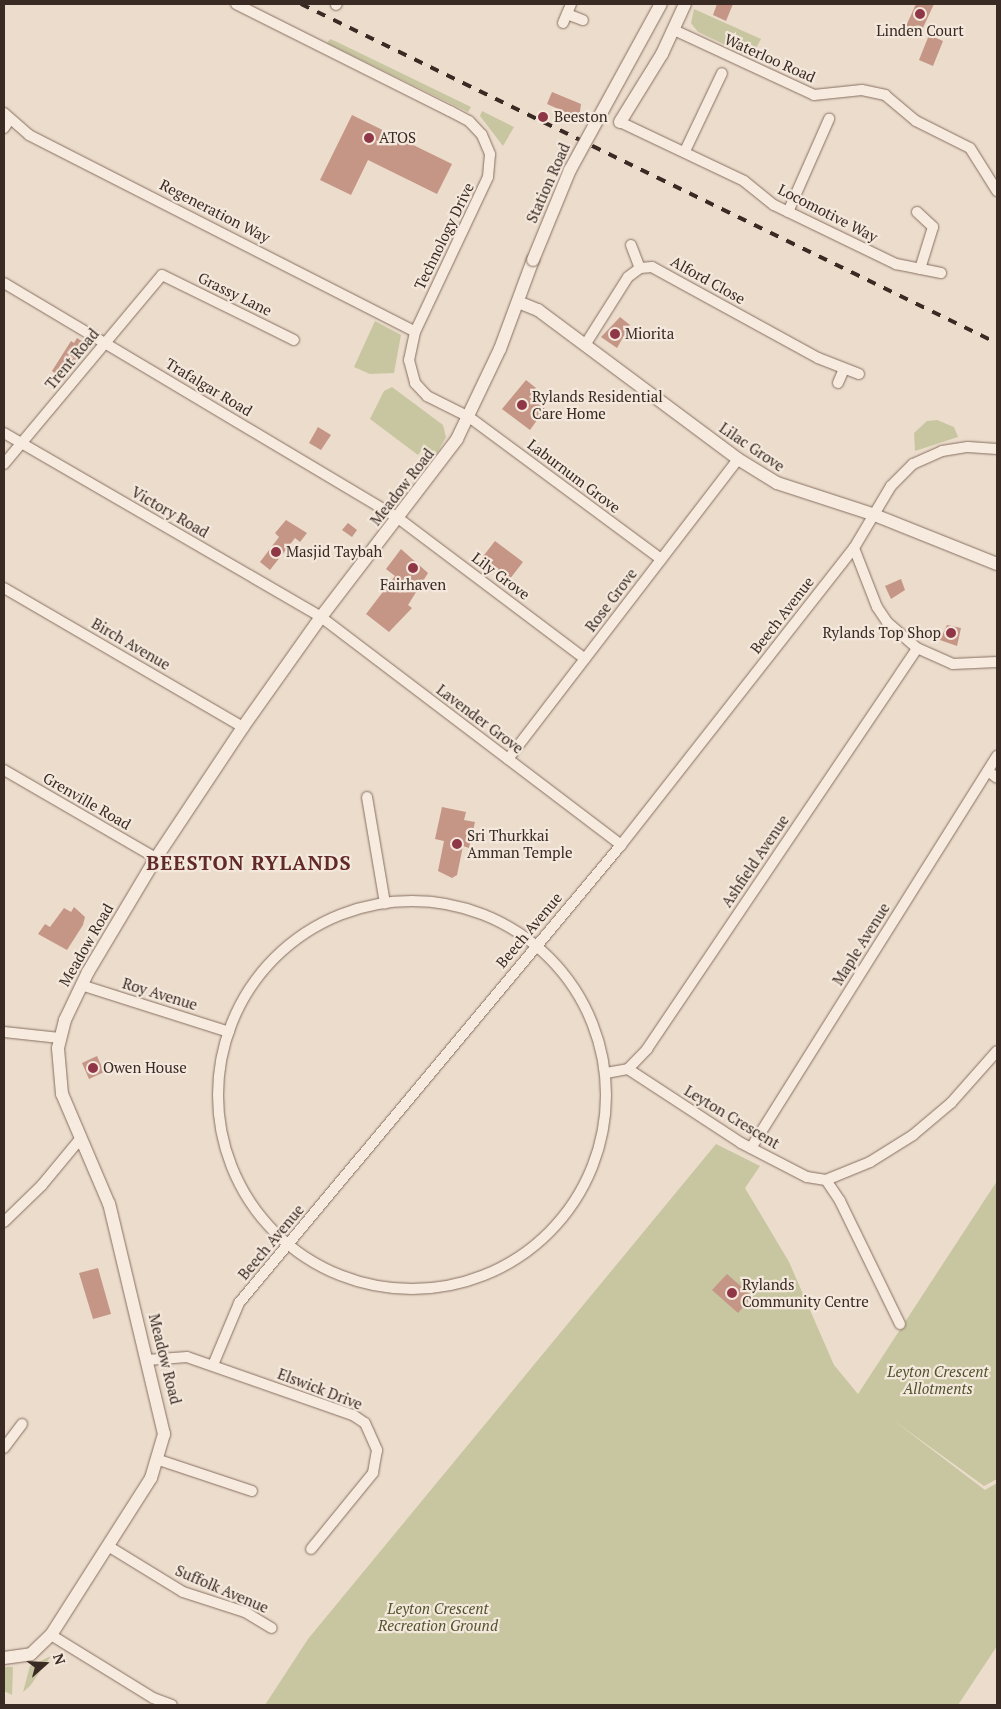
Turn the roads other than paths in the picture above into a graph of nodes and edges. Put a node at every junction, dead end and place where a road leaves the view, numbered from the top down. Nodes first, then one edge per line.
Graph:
1 (236, 4) edge
2 (662, 4) edge
3 (685, 4) edge
4 (567, 13) edge
5 (583, 20) dead end
6 (674, 30) junction
7 (722, 73) dead end
8 (7, 116) edge
9 (829, 119) dead end
10 (620, 122) joint
11 (4, 128) edge
12 (684, 151) junction
13 (997, 191) edge
14 (788, 212) junction
15 (917, 212) dead end
16 (631, 245) dead end
17 (640, 268) junction
18 (920, 269) junction
19 (941, 273) dead end
20 (162, 275) joint
21 (4, 283) edge
22 (518, 302) junction
23 (415, 332) junction
24 (294, 340) dead end
25 (106, 343) junction
26 (585, 345) junction
27 (844, 369) junction
28 (859, 374) dead end
29 (838, 383) dead end
30 (469, 417) junction
31 (4, 433) edge
32 (21, 443) junction
33 (997, 449) edge
34 (738, 459) junction
35 (4, 464) edge
36 (872, 514) junction
37 (398, 518) junction
38 (854, 548) junction
39 (661, 559) junction
40 (997, 564) edge
41 (4, 588) edge
42 (321, 617) junction
43 (917, 648) junction
44 (585, 659) junction
45 (997, 662) edge
46 (243, 727) junction
47 (997, 756) edge
48 (508, 759) junction
49 (4, 770) edge
50 (988, 770) junction
51 (997, 778) edge
52 (367, 797) dead end
53 (621, 845) junction
54 (156, 858) junction
55 (385, 903) junction
56 (535, 946) junction
57 (81, 985) junction
58 (4, 1032) edge
59 (230, 1032) junction
60 (60, 1038) junction
61 (997, 1051) edge
62 (628, 1069) junction
63 (606, 1073) junction
64 (81, 1138) junction
65 (751, 1148) junction
66 (826, 1180) junction
67 (4, 1222) edge
68 (288, 1244) junction
69 (900, 1324) dead end
70 (147, 1360) junction
71 (213, 1366) junction
72 (22, 1424) dead end
73 (4, 1448) edge
74 (159, 1460) junction
75 (252, 1491) dead end
76 (108, 1546) junction
77 (311, 1549) dead end
78 (272, 1628) dead end
79 (52, 1634) junction
80 (4, 1658) edge
81 (172, 1705) edge

1 - 23 street, Technology Drive
2 - 22 street, Station Road, bridge
3 - 6 street
4 - 5 street
6 - 10 street
6 - 13 street, Waterloo Road
7 - 12 street
8 - 11 street
8 - 23 street, Regeneration Way
9 - 14 street
10 - 12 street, Locomotive Way
12 - 14 street, Locomotive Way
14 - 18 street, Locomotive Way
15 - 18 street
16 - 17 street
17 - 26 street
17 - 27 street, Alford Close
18 - 19 street, Locomotive Way
20 - 24 street, Grassy Lane
20 - 25 street, Trent Road
21 - 25 street, Trafalgar Road
22 - 26 street, Lilac Grove
22 - 30 street, Meadow Road
23 - 30 street, Technology Drive
25 - 32 street, Trent Road
25 - 37 street, Trafalgar Road
26 - 34 street, Lilac Grove
27 - 28 street, Alford Close
27 - 29 street
30 - 37 street, Meadow Road
30 - 39 street, Laburnum Grove
31 - 32 street, Victory Road
32 - 35 street, Trent Road
32 - 42 street, Victory Road
33 - 36 street, Beech Avenue
34 - 36 street, Lilac Grove
34 - 39 street, Rose Grove
36 - 38 street, Beech Avenue
36 - 40 street, Lilac Grove
37 - 42 street, Meadow Road
37 - 44 street, Lily Grove
38 - 43 street
38 - 53 street, Beech Avenue
39 - 44 street, Rose Grove
41 - 46 street, Birch Avenue
42 - 46 street, Meadow Road
42 - 48 street, Lavender Grove
43 - 45 street
43 - 62 street, Ashfield Avenue
44 - 48 street, Rose Grove
46 - 54 street, Meadow Road
47 - 50 street, Maple Avenue
48 - 53 street, Lavender Grove
49 - 54 street, Grenville Road
50 - 51 street
50 - 65 street, Maple Avenue
52 - 55 street
53 - 56 street, Beech Avenue
54 - 57 street, Meadow Road
55 - 56 street
55 - 59 street
56 - 63 street
56 - 68 street, Beech Avenue
57 - 59 street, Roy Avenue
57 - 60 street, Meadow Road
58 - 60 street
59 - 68 street
60 - 64 street, Meadow Road
61 - 66 street
62 - 63 street
62 - 65 street, Leyton Crescent
63 - 68 street
64 - 67 street
64 - 70 street, Meadow Road
65 - 66 street, Leyton Crescent
66 - 69 street
68 - 71 street, Beech Avenue
70 - 71 street, Elswick Drive
70 - 74 street, Meadow Road
71 - 77 street, Elswick Drive
72 - 73 street
74 - 75 street
74 - 76 street, Meadow Road
76 - 78 street, Suffolk Avenue
76 - 79 street, Meadow Road
79 - 80 street, Meadow Road
79 - 81 street

